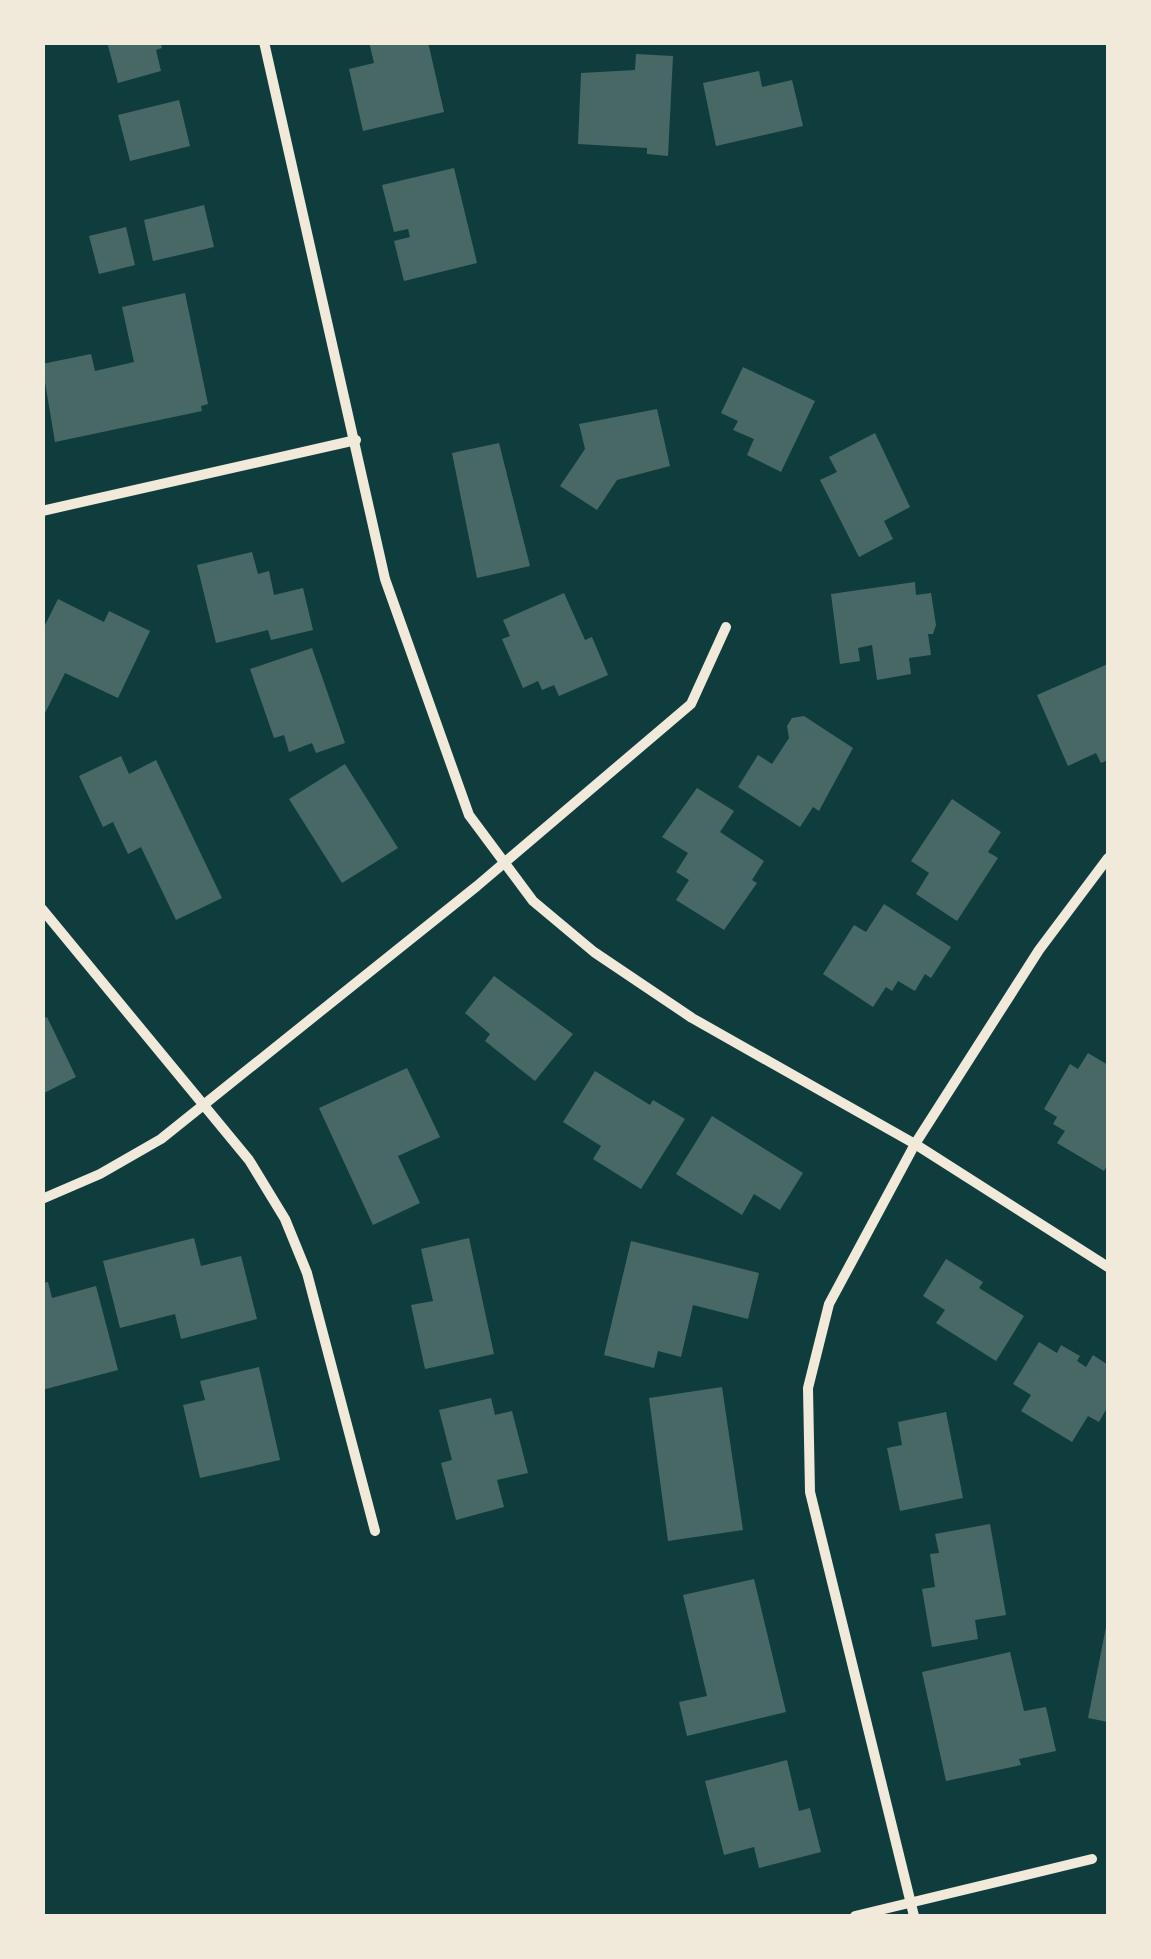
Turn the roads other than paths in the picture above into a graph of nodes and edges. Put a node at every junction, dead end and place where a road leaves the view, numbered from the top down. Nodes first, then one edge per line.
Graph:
1 (264, 42) edge
2 (356, 440) junction
3 (42, 511) edge
4 (726, 628) dead end
5 (1108, 858) edge
6 (505, 863) junction
7 (42, 909) edge
8 (206, 1105) junction
9 (915, 1144) junction
10 (42, 1199) edge
11 (1108, 1267) edge
12 (376, 1531) dead end
13 (1092, 1858) dead end
14 (911, 1904) junction
15 (855, 1916) edge
16 (914, 1916) edge

1 - 2 street
2 - 3 street
2 - 6 street
4 - 6 street
5 - 9 street
6 - 8 street
6 - 9 street
7 - 8 street
8 - 10 street
8 - 12 street
9 - 11 street
9 - 14 street
13 - 14 street
14 - 15 street
14 - 16 street

